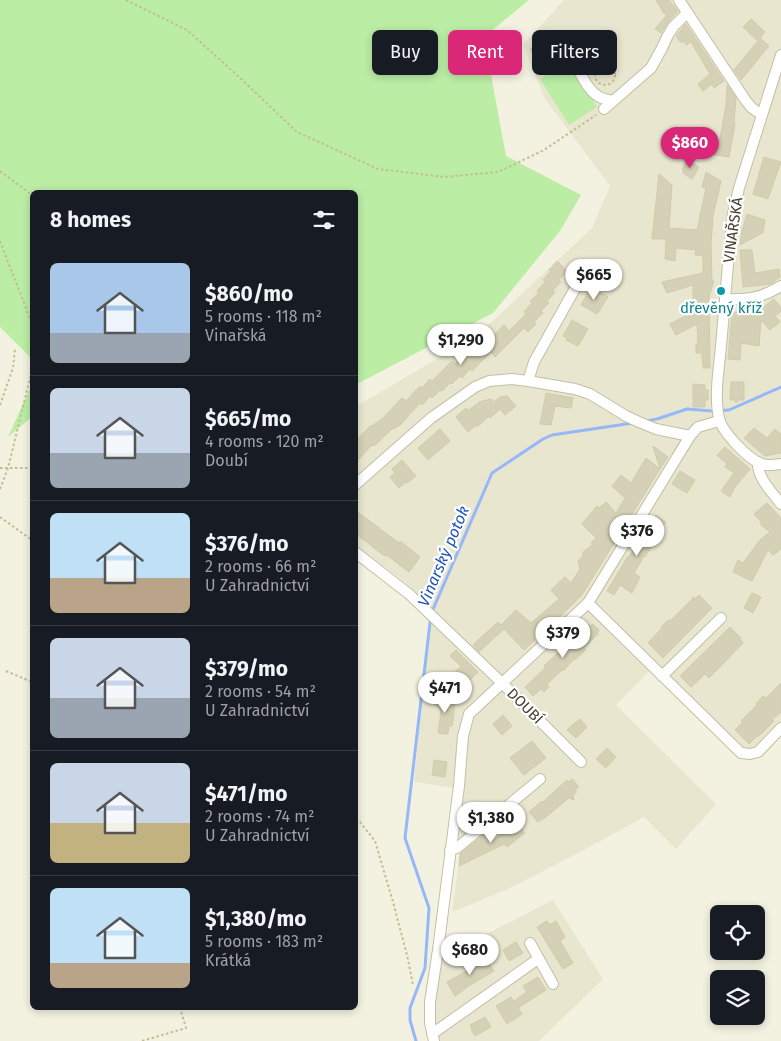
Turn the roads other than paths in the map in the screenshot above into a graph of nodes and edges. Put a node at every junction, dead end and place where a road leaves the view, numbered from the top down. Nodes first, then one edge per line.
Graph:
1 (679, 0) edge
2 (687, 13) junction
3 (781, 55) edge
4 (582, 75) edge
5 (613, 101) junction
6 (604, 110) road end
7 (762, 115) junction
8 (577, 285) dead end
9 (781, 286) edge
10 (725, 299) junction
11 (528, 381) junction
12 (719, 421) junction
13 (690, 436) junction
14 (758, 462) junction
15 (781, 464) edge
16 (358, 482) edge
17 (781, 504) edge
18 (358, 554) edge
19 (588, 603) junction
20 (720, 618) dead end
21 (662, 676) junction
22 (502, 683) junction
23 (781, 728) edge
24 (581, 762) dead end
25 (540, 779) dead end
26 (450, 850) junction
27 (530, 943) dead end
28 (538, 959) junction
29 (552, 984) dead end
30 (433, 1037) edge

1 - 2 street
2 - 5 street
2 - 7 street
3 - 7 street, VINAŘSKÁ
4 - 5 street
5 - 6 street
7 - 10 street, VINAŘSKÁ
8 - 11 street
9 - 10 street
10 - 12 street, VINAŘSKÁ
11 - 13 street
11 - 16 street
12 - 13 street
12 - 14 street
13 - 19 street
14 - 15 street
14 - 17 street
18 - 22 street, DOUBÍ
19 - 21 street
19 - 22 street
20 - 21 street
21 - 23 street
22 - 24 street, DOUBÍ
22 - 26 street
25 - 26 street
26 - 30 street
27 - 28 street
28 - 29 street
28 - 30 street

